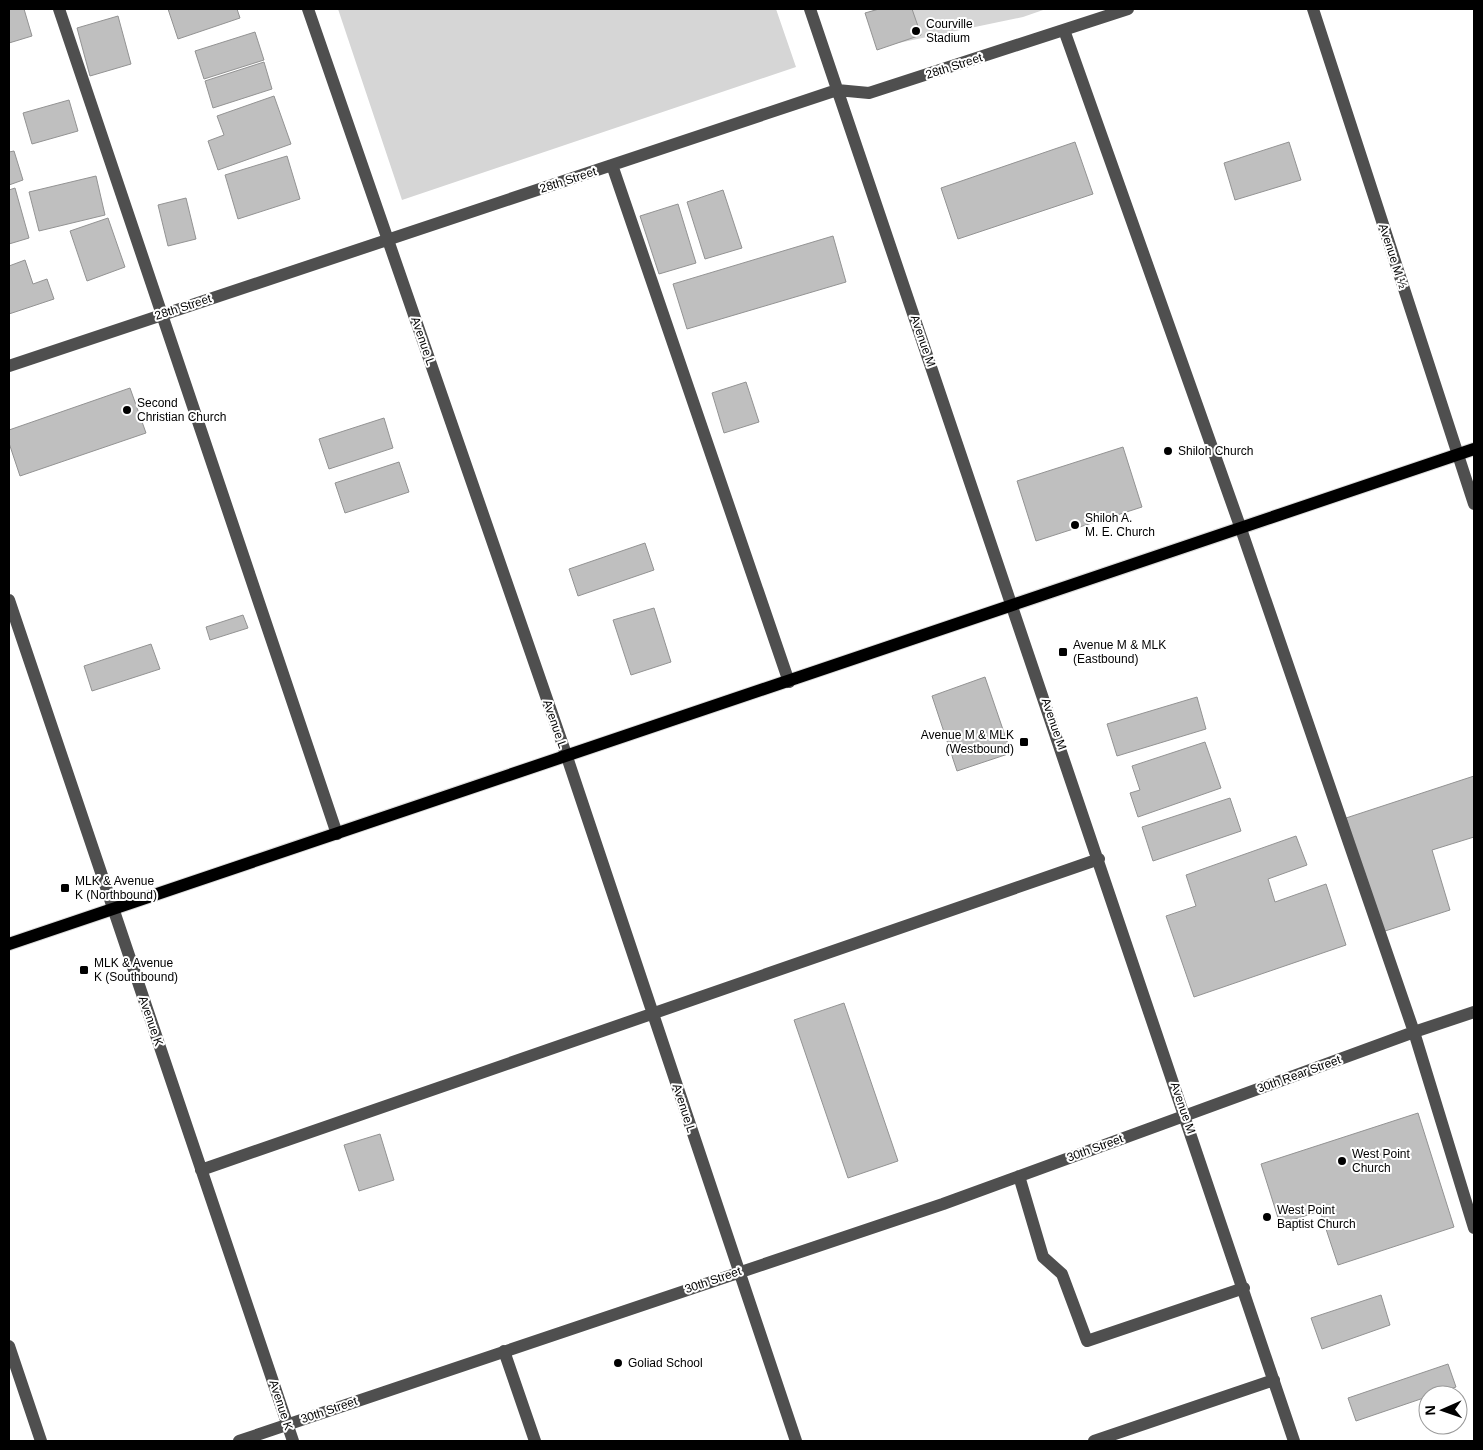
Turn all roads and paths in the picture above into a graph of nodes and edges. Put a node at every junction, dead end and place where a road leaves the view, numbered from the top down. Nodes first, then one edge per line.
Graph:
1 (59, 9) edge
2 (308, 9) edge
3 (810, 9) edge
4 (1128, 9) edge
5 (1313, 9) edge
6 (1064, 30) junction
7 (837, 90) junction
8 (612, 164) junction
9 (388, 240) junction
10 (162, 314) junction
11 (9, 366) edge
12 (1474, 449) edge
13 (1458, 455) junction
14 (1474, 504) edge
15 (1241, 529) junction
16 (9, 600) edge
17 (1013, 606) junction
18 (789, 682) junction
19 (567, 757) junction
20 (337, 834) junction
21 (1099, 859) junction
22 (112, 908) junction
23 (9, 944) edge
24 (1474, 1012) edge
25 (653, 1014) junction
26 (1414, 1032) junction
27 (1185, 1115) junction
28 (201, 1170) junction
29 (1019, 1176) junction
30 (1474, 1228) edge
31 (739, 1271) junction
32 (1244, 1288) junction
33 (9, 1346) edge
34 (504, 1351) junction
35 (1274, 1380) junction
36 (287, 1425) junction
37 (41, 1441) edge
38 (239, 1441) edge
39 (293, 1441) edge
40 (535, 1441) edge
41 (796, 1441) edge
42 (1094, 1441) edge
43 (1294, 1441) edge

1 - 10 street
2 - 9 street, Avenue L
3 - 7 street, Avenue M
4 - 6 street, 28th Street
5 - 13 street, Avenue M ½
6 - 7 street, 28th Street
6 - 15 street
7 - 8 street, 28th Street
7 - 17 street, Avenue M
8 - 9 street, 28th Street
8 - 18 street
9 - 10 street, 28th Street
9 - 19 street, Avenue L
10 - 11 street, 28th Street
10 - 20 street
12 - 13 main road
13 - 14 street, Avenue M ½
13 - 15 main road
15 - 17 main road
15 - 26 street
16 - 22 street, Avenue K
17 - 18 main road
17 - 21 street, Avenue M
18 - 19 main road
19 - 20 main road
19 - 25 street, Avenue L
20 - 22 main road
21 - 25 street
21 - 27 street, Avenue M
22 - 23 main road
22 - 28 street, Avenue K
24 - 26 street
25 - 28 street
25 - 31 street, Avenue L
26 - 27 street, 30th Rear Street
26 - 30 street
27 - 29 street, 30th Street
27 - 32 street, Avenue M
28 - 36 street, Avenue K
29 - 31 street, 30th Street
29 - 32 street
31 - 34 street, 30th Street
31 - 41 street, Avenue L
32 - 35 street, Avenue M
33 - 37 street
34 - 36 street, 30th Street
34 - 40 street
35 - 42 street
35 - 43 street, Avenue M
36 - 38 street, 30th Street
36 - 39 street, Avenue K

